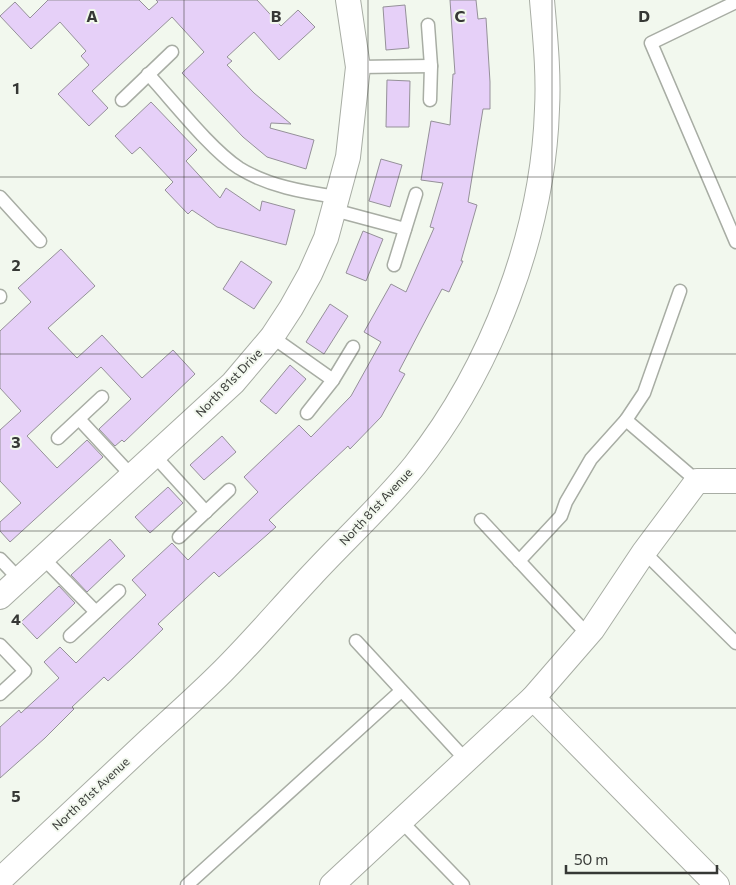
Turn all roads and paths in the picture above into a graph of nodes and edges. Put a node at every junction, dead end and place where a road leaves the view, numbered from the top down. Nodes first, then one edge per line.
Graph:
1 (730, 3) edge
2 (349, 8) edge
3 (543, 11) edge
4 (428, 25) dead end
5 (172, 52) dead end
6 (431, 66) junction
7 (358, 67) junction
8 (148, 74) junction
9 (122, 100) dead end
10 (430, 100) dead end
11 (416, 194) dead end
12 (0, 197) edge
13 (336, 204) junction
14 (405, 229) junction
15 (40, 241) dead end
16 (736, 242) edge
17 (394, 265) dead end
18 (680, 291) dead end
19 (272, 337) junction
20 (353, 347) dead end
21 (333, 380) junction
22 (102, 397) dead end
23 (307, 413) dead end
24 (79, 419) junction
25 (626, 420) junction
26 (58, 438) dead end
27 (154, 455) junction
28 (132, 476) junction
29 (697, 481) junction
30 (736, 481) edge
31 (229, 490) dead end
32 (206, 512) junction
33 (481, 520) dead end
34 (179, 537) dead end
35 (644, 552) junction
36 (43, 558) junction
37 (0, 559) edge
38 (519, 562) junction
39 (19, 579) junction
40 (119, 591) dead end
41 (0, 597) edge
42 (96, 612) junction
43 (588, 635) junction
44 (70, 636) dead end
45 (356, 641) dead end
46 (736, 643) edge
47 (0, 645) edge
48 (402, 690) junction
49 (0, 694) edge
50 (533, 698) junction
51 (466, 760) junction
52 (401, 821) junction
53 (0, 880) edge
54 (187, 885) edge
55 (332, 885) edge
56 (463, 885) edge
57 (717, 885) edge

1 - 16 lane
2 - 7 street, North 81st Drive
3 - 53 street, North 81st Avenue
4 - 6 lane
5 - 8 lane
6 - 7 lane
6 - 10 lane
7 - 13 street, North 81st Drive
8 - 9 lane
8 - 13 lane
11 - 14 lane
12 - 15 lane
13 - 14 lane
13 - 19 street, North 81st Drive
14 - 17 lane
18 - 25 lane
19 - 21 lane
19 - 27 street, North 81st Drive
20 - 21 lane
21 - 23 lane
22 - 24 lane
24 - 26 lane
24 - 28 lane
25 - 29 lane
25 - 38 lane
27 - 28 street, North 81st Drive
27 - 32 lane
28 - 36 street, North 81st Drive
29 - 30 street
29 - 35 street
31 - 32 lane
32 - 34 lane
33 - 38 lane
35 - 43 street
35 - 46 lane
36 - 39 street, North 81st Drive
36 - 42 lane
37 - 39 lane
38 - 43 lane
39 - 41 street, North 81st Drive
40 - 42 lane
42 - 44 lane
43 - 50 street
45 - 48 lane
47 - 49 lane
48 - 51 lane
48 - 54 lane
50 - 51 street
50 - 57 street
51 - 52 street
52 - 55 street
52 - 56 lane

